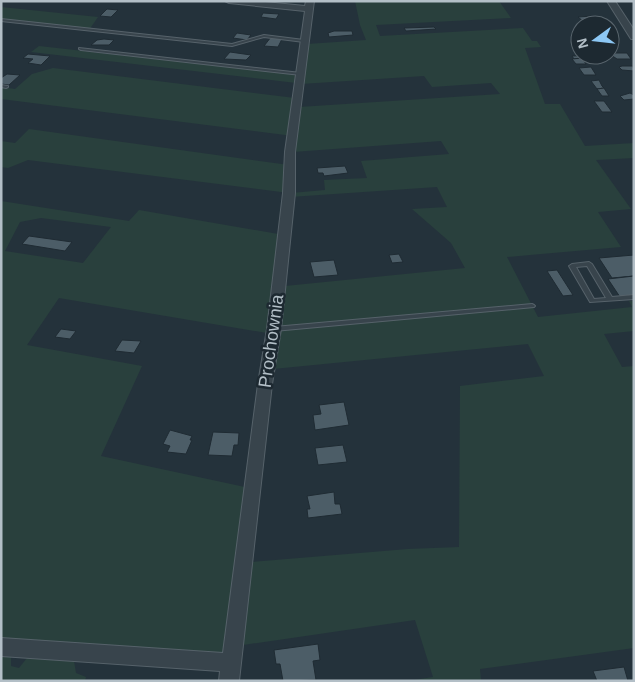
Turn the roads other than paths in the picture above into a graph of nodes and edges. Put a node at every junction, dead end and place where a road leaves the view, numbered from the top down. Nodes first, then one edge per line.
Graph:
1 (229, 1) edge
2 (611, 1) edge
3 (309, 5) edge
4 (1, 20) edge
5 (634, 37) edge
6 (304, 41) junction
7 (81, 49) dead end
8 (301, 74) junction
9 (634, 297) edge
10 (610, 299) junction
11 (532, 306) dead end
12 (274, 329) junction
13 (1, 647) edge
14 (230, 672) edge

1 - 3 street
2 - 5 street
3 - 6 street, Prochownia
4 - 6 lane
6 - 8 street, Prochownia
7 - 8 lane
8 - 12 street, Prochownia
9 - 10 lane
10 - 10 lane
11 - 12 lane
12 - 14 street, Prochownia
13 - 14 street

